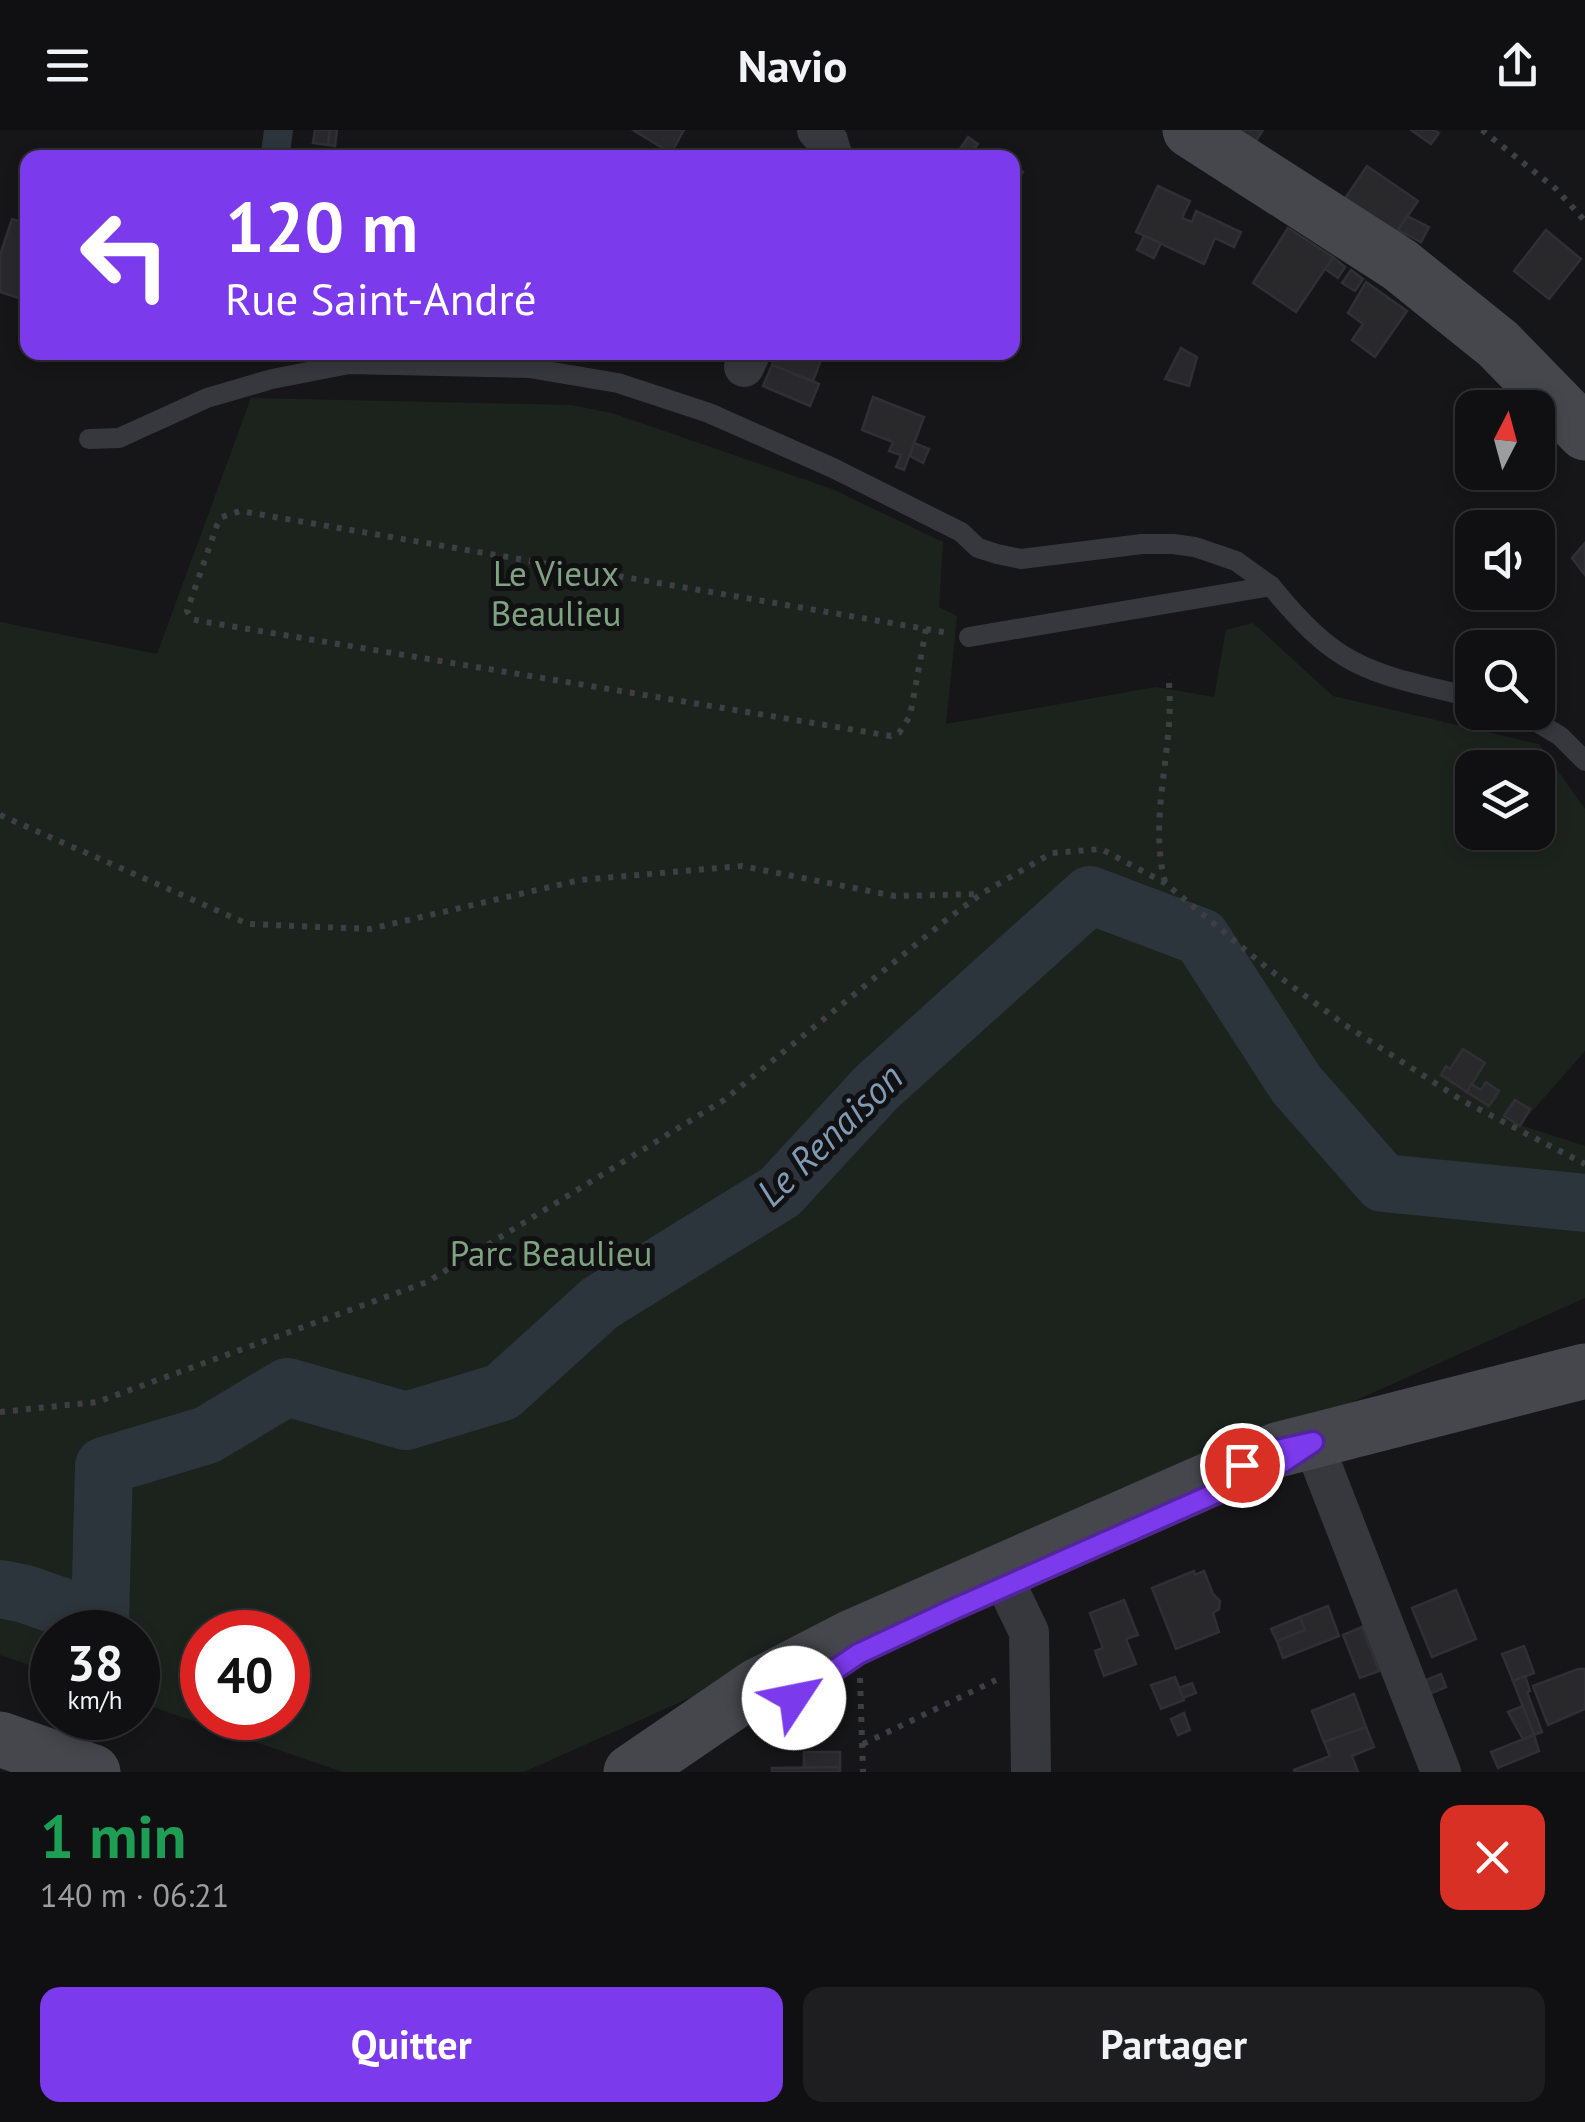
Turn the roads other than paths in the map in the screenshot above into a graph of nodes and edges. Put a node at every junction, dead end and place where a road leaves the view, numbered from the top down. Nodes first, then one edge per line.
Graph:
1 (817, 130) edge
2 (1190, 130) edge
3 (831, 150) edge
4 (1585, 434) edge
5 (89, 439) dead end
6 (1271, 586) junction
7 (968, 637) road end
8 (1455, 693) edge
9 (1550, 730) edge
10 (1585, 760) edge
11 (1585, 1372) edge
12 (1313, 1442) junction
13 (1003, 1580) junction
14 (0, 1739) edge
15 (93, 1772) edge
16 (631, 1772) edge
17 (683, 1772) edge
18 (1031, 1772) edge
19 (1441, 1772) edge

1 - 3 street
2 - 4 street
5 - 6 lane
6 - 7 lane
6 - 8 lane
9 - 10 lane
11 - 12 street
12 - 13 street
12 - 19 street
13 - 16 street
13 - 17 street
13 - 18 street
14 - 15 street

